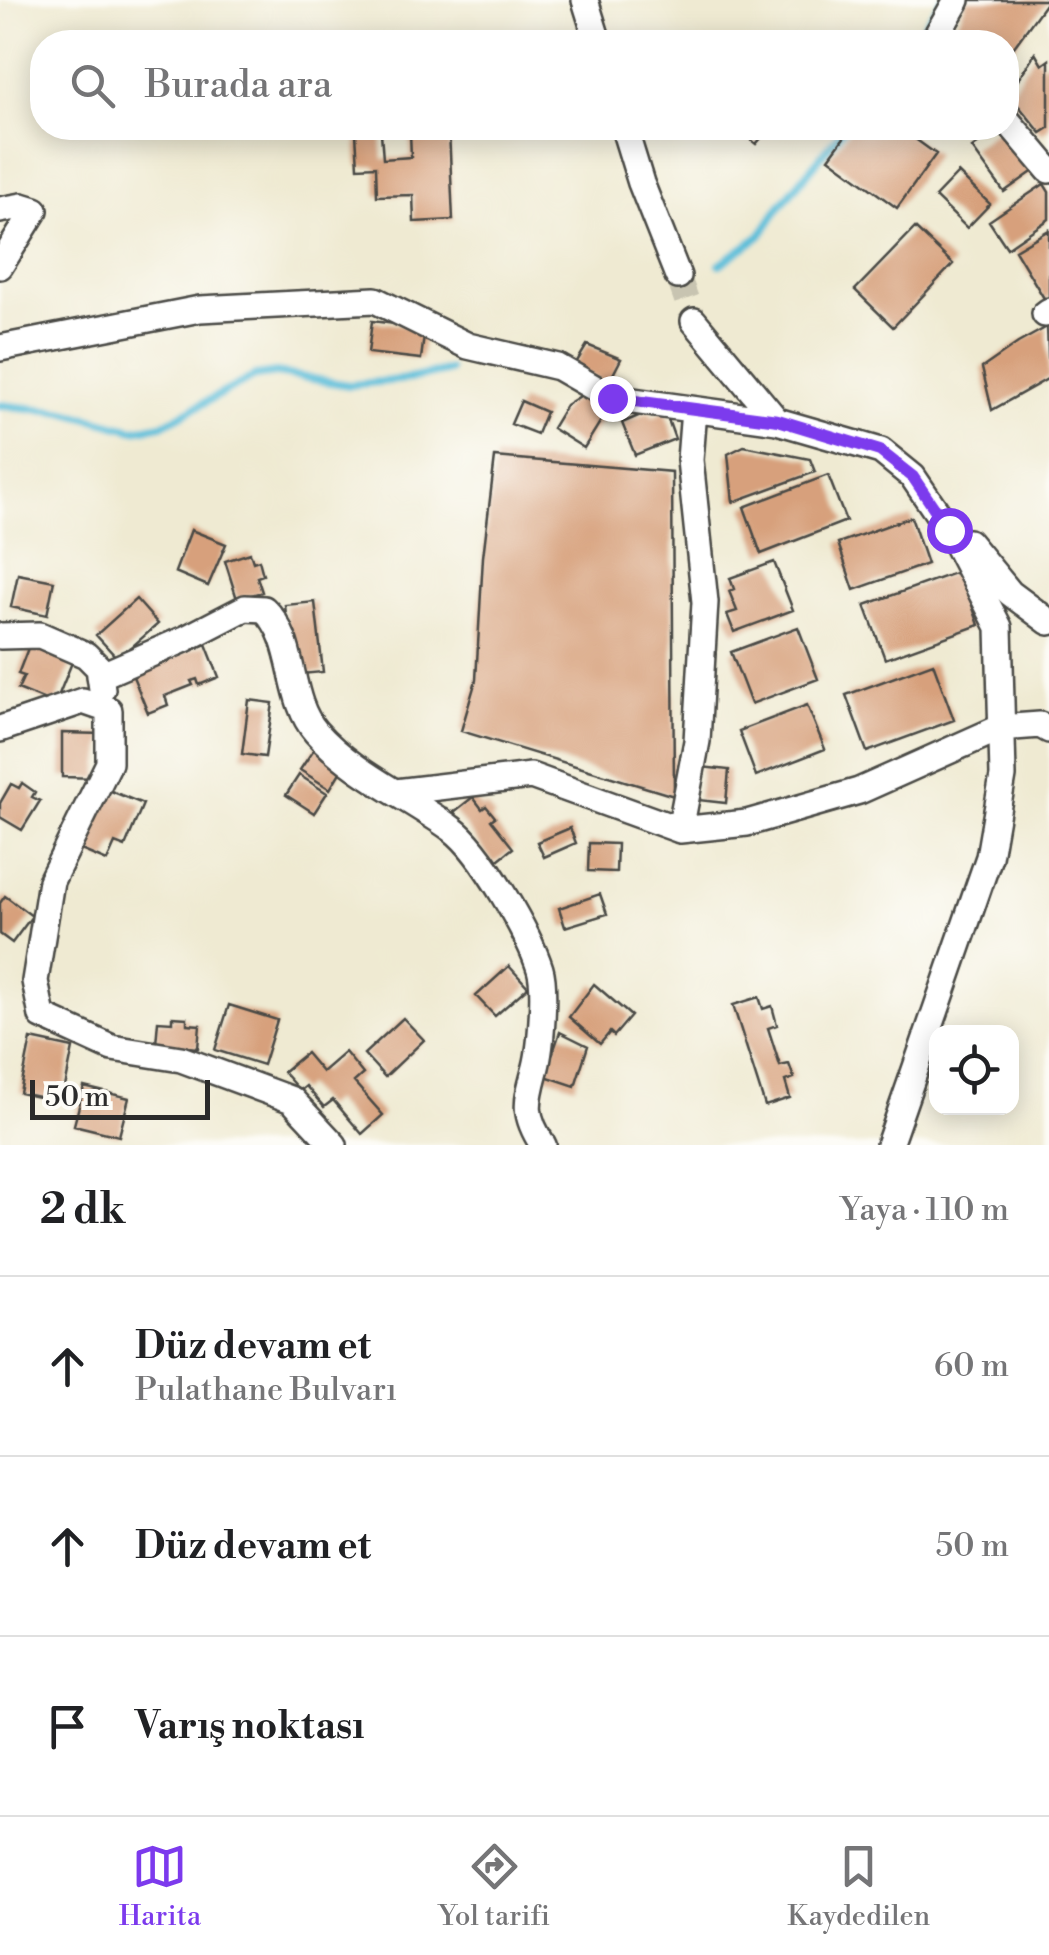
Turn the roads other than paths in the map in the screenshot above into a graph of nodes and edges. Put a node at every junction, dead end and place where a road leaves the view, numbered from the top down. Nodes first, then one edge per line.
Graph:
1 (584, 0) edge
2 (956, 0) edge
3 (594, 30) edge
4 (940, 30) edge
5 (1019, 134) edge
6 (628, 140) edge
7 (1049, 170) edge
8 (0, 210) edge
9 (0, 266) edge
10 (678, 276) tunnel mouth
11 (694, 321) tunnel mouth
12 (0, 348) edge
13 (694, 410) junction
14 (778, 420) junction
15 (913, 477) junction
16 (1049, 622) edge
17 (0, 636) edge
18 (100, 676) junction
19 (109, 710) junction
20 (1000, 728) junction
21 (0, 729) edge
22 (1049, 730) edge
23 (396, 792) junction
24 (680, 830) junction
25 (334, 1145) edge
26 (543, 1145) edge
27 (889, 1145) edge

1 - 3 street
2 - 4 street
5 - 7 street
6 - 10 street
8 - 9 street
11 - 14 street
12 - 13 street
13 - 14 street
13 - 24 street
14 - 15 street
15 - 16 street
15 - 20 street
17 - 18 street
18 - 19 street
18 - 23 street
19 - 21 street
19 - 25 street
20 - 22 street
20 - 24 street
20 - 27 street
23 - 24 street
23 - 26 street

